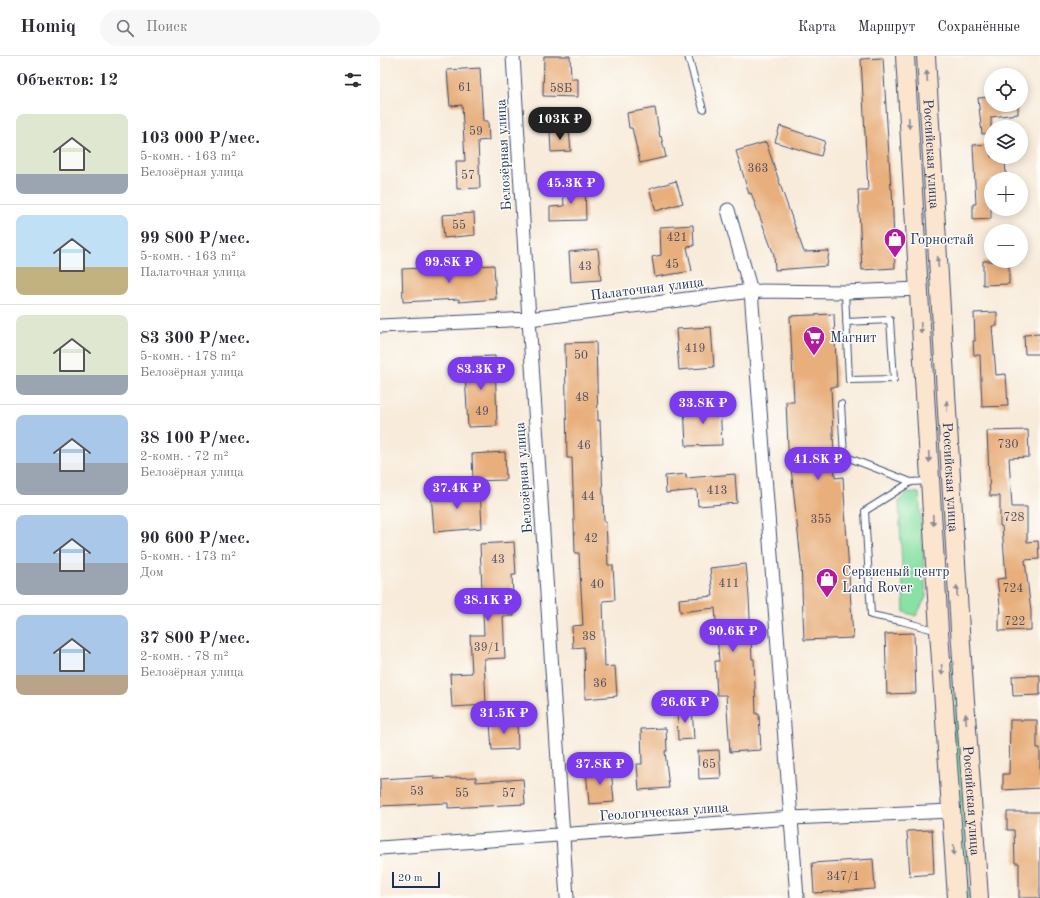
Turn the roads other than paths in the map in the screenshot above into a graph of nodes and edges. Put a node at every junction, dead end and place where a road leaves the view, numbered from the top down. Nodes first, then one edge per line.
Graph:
1 (513, 56) edge
2 (688, 56) edge
3 (905, 56) edge
4 (926, 56) edge
5 (703, 109) dead end
6 (728, 210) dead end
7 (940, 287) junction
8 (919, 289) junction
9 (751, 291) junction
10 (844, 292) junction
11 (529, 318) junction
12 (846, 322) junction
13 (380, 326) edge
14 (841, 404) dead end
15 (930, 481) junction
16 (911, 482) junction
17 (940, 631) junction
18 (951, 811) junction
19 (791, 818) junction
20 (563, 834) junction
21 (380, 848) edge
22 (567, 898) edge
23 (797, 898) edge
24 (957, 898) edge
25 (979, 898) edge

1 - 11 street, Белозёрная улица
2 - 5 lane
3 -> 8 main road, Российская улица
7 -> 4 main road, Российская улица
6 - 9 street
7 - 8 main road
25 -> 7 main road, Российская улица
8 - 10 street, Палаточная улица
8 -> 15 main road, Российская улица
9 - 10 street, Палаточная улица
9 - 11 street, Палаточная улица
9 - 19 street
10 - 12 lane
11 - 13 street, Палаточная улица
11 - 20 street, Белозёрная улица
12 - 12 lane
14 - 16 lane
15 - 16 lane
15 -> 17 main road, Российская улица
16 - 17 lane
17 -> 18 main road, Российская улица
18 - 19 street, Геологическая улица
18 -> 24 main road, Российская улица
19 - 20 street, Геологическая улица
19 - 23 street
20 - 21 street, Геологическая улица
20 - 22 street, Белозёрная улица

